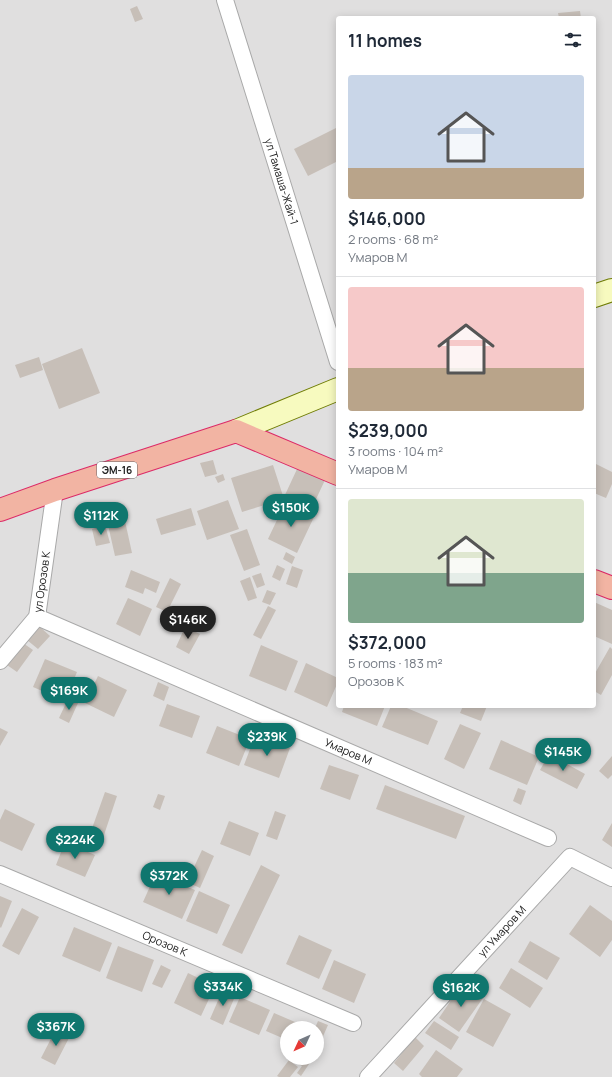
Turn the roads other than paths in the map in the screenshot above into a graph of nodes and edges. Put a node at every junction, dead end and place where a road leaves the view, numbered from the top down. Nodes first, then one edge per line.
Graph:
1 (226, 0) edge
2 (612, 290) edge
3 (596, 295) edge
4 (336, 356) edge
5 (336, 390) edge
6 (236, 431) junction
7 (336, 473) edge
8 (55, 490) junction
9 (0, 510) edge
10 (596, 582) edge
11 (612, 588) edge
12 (37, 617) junction
13 (0, 661) edge
14 (548, 838) dead end
15 (0, 874) edge
16 (612, 878) edge
17 (353, 1023) dead end
18 (368, 1077) edge

1 - 4 street, ул Тамаша-Жай-1
2 - 3 main road
5 - 6 main road
6 - 7 highway
6 - 8 highway, ЭМ-16
8 - 9 highway, ЭМ-16
8 - 12 street, ул Орозов К
10 - 11 highway
12 - 13 street, ул Орозов К
12 - 14 street, Умаров М
15 - 17 street, Орозов К
16 - 18 street, ул Умаров М

